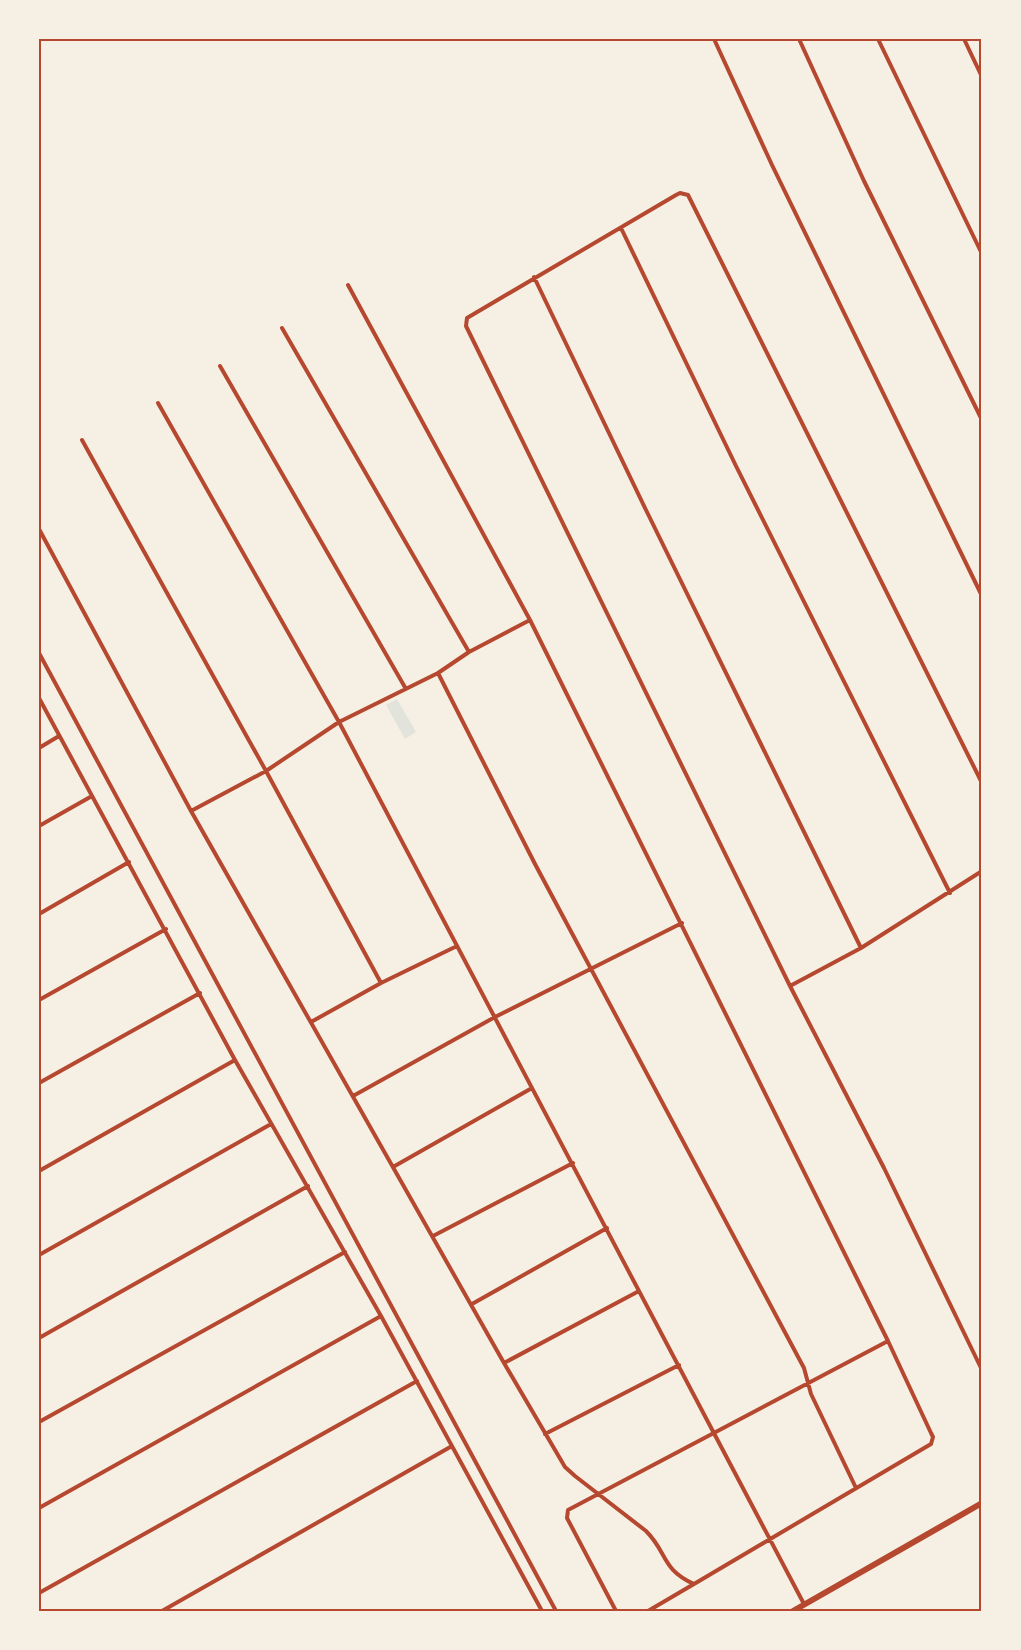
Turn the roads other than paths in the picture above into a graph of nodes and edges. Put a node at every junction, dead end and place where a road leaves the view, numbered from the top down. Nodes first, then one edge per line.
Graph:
1 (714, 39) edge
2 (799, 39) edge
3 (878, 39) edge
4 (964, 39) edge
5 (982, 77) edge
6 (621, 228) junction
7 (982, 254) edge
8 (534, 277) junction
9 (348, 285) dead end
10 (282, 328) dead end
11 (220, 366) dead end
12 (158, 403) dead end
13 (982, 420) edge
14 (82, 440) dead end
15 (39, 530) edge
16 (982, 596) edge
17 (530, 620) junction
18 (469, 652) junction
19 (39, 653) edge
20 (438, 673) junction
21 (406, 689) junction
22 (39, 698) edge
23 (339, 722) junction
24 (59, 736) junction
25 (39, 748) edge
26 (266, 771) junction
27 (982, 783) edge
28 (92, 795) junction
29 (191, 811) junction
30 (39, 826) edge
31 (129, 862) junction
32 (982, 871) edge
33 (950, 892) junction
34 (39, 914) edge
35 (682, 923) junction
36 (166, 929) junction
37 (457, 946) junction
38 (861, 948) junction
39 (591, 969) junction
40 (381, 983) junction
41 (790, 986) junction
42 (200, 993) junction
43 (39, 1000) edge
44 (495, 1017) junction
45 (311, 1022) junction
46 (235, 1060) junction
47 (39, 1083) edge
48 (532, 1088) junction
49 (353, 1096) junction
50 (271, 1124) junction
51 (573, 1163) junction
52 (393, 1167) junction
53 (39, 1171) edge
54 (308, 1186) junction
55 (607, 1228) junction
56 (433, 1236) junction
57 (345, 1252) junction
58 (39, 1255) edge
59 (639, 1291) junction
60 (472, 1304) junction
61 (381, 1316) junction
62 (39, 1338) edge
63 (888, 1341) junction
64 (504, 1363) junction
65 (679, 1365) junction
66 (982, 1370) edge
67 (417, 1381) junction
68 (808, 1383) junction
69 (39, 1422) edge
70 (715, 1431) junction
71 (545, 1434) junction
72 (452, 1446) junction
73 (856, 1488) junction
74 (598, 1494) junction
75 (982, 1503) edge
76 (39, 1508) edge
77 (771, 1538) junction
78 (694, 1584) junction
79 (39, 1593) edge
80 (805, 1604) junction
81 (162, 1611) edge
82 (542, 1611) edge
83 (556, 1611) edge
84 (616, 1611) edge
85 (648, 1611) edge
86 (793, 1611) edge

1 - 16 street
2 - 13 street
3 - 7 street
4 - 5 street
6 - 8 street
6 - 27 street
6 - 33 street
8 - 38 street
8 - 41 street
9 - 17 street
10 - 18 street
11 - 21 street
12 - 23 street
14 - 26 street
15 - 29 street
17 - 18 street
17 - 35 street
18 - 20 street
19 - 83 street
20 - 21 street
20 - 39 street
21 - 23 street
22 - 24 street
23 - 26 street
23 - 37 street
24 - 25 street
24 - 28 street
26 - 29 street
26 - 40 street
28 - 30 street
28 - 31 street
29 - 45 street
31 - 34 street
31 - 36 street
32 - 33 street
33 - 38 street
35 - 39 street
35 - 63 street
36 - 42 street
36 - 43 street
37 - 40 street
37 - 44 street
38 - 41 street
39 - 44 street
39 - 68 street
40 - 45 street
41 - 66 street
42 - 46 street
42 - 47 street
44 - 48 street
44 - 49 street
45 - 49 street
46 - 50 street
46 - 53 street
48 - 51 street
48 - 52 street
49 - 52 street
50 - 54 street
50 - 58 street
51 - 55 street
51 - 56 street
52 - 56 street
54 - 57 street
54 - 62 street
55 - 59 street
55 - 60 street
56 - 60 street
57 - 61 street
57 - 69 street
59 - 64 street
59 - 65 street
60 - 64 street
61 - 67 street
61 - 76 street
63 - 68 street
63 - 73 street
64 - 71 street
65 - 70 street
65 - 71 street
67 - 72 street
67 - 79 street
68 - 70 street
68 - 73 street
70 - 74 street
70 - 77 street
71 - 74 street
72 - 81 street
72 - 82 street
73 - 77 street
74 - 78 street
74 - 84 street
75 - 80 main road
77 - 78 street
77 - 80 street
78 - 85 street
80 - 86 main road

